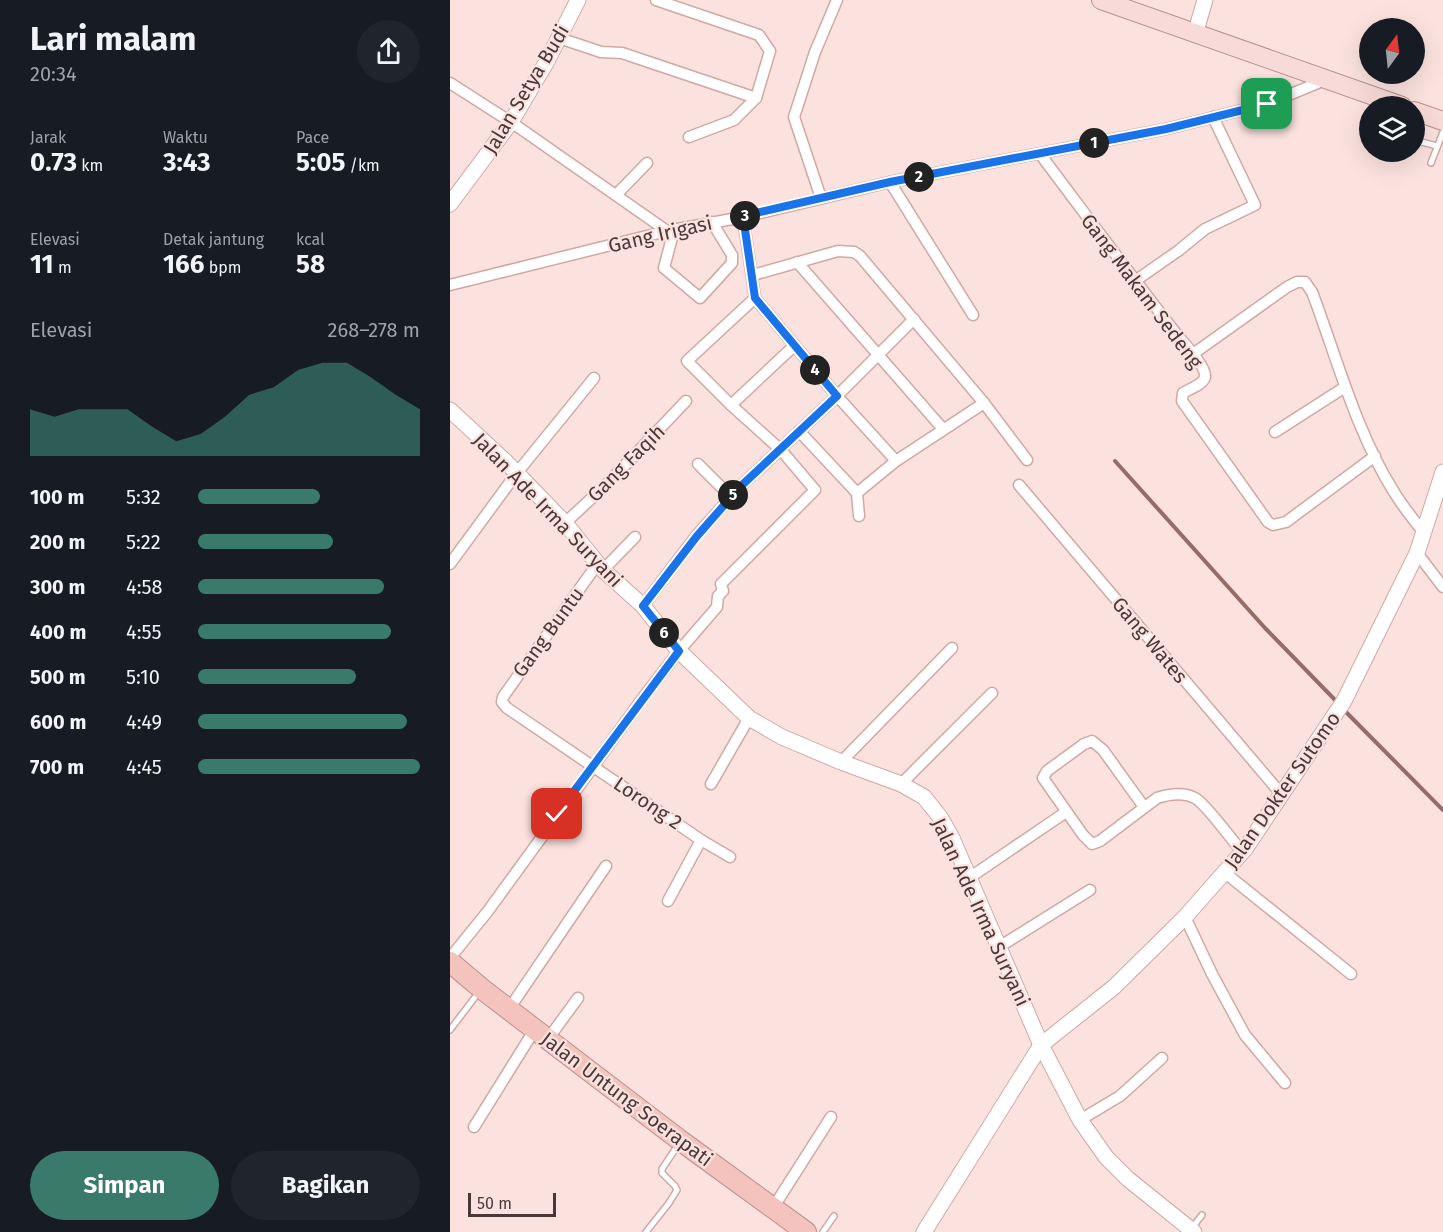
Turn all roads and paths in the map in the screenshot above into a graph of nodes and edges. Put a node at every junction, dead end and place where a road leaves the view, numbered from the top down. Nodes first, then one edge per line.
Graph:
1 (578, 0) edge
2 (656, 0) edge
3 (837, 0) edge
4 (1101, 0) edge
5 (1205, 0) edge
6 (1195, 34) junction
7 (559, 38) junction
8 (1325, 80) junction
9 (450, 83) edge
10 (1372, 96) edge
11 (756, 98) junction
12 (1425, 115) edge
13 (1214, 117) junction
14 (1443, 121) edge
15 (511, 122) junction
16 (1443, 132) edge
17 (689, 137) dead end
18 (1425, 143) edge
19 (1437, 146) junction
20 (1040, 154) junction
21 (647, 163) dead end
22 (1431, 163) dead end
23 (890, 182) junction
24 (616, 195) junction
25 (821, 198) junction
26 (450, 204) edge
27 (743, 216) junction
28 (712, 222) junction
29 (671, 230) junction
30 (796, 262) junction
31 (753, 274) junction
32 (1135, 281) junction
33 (450, 285) edge
34 (755, 298) junction
35 (973, 315) dead end
36 (914, 319) junction
37 (794, 346) junction
38 (1193, 354) junction
39 (878, 355) junction
40 (594, 378) dead end
41 (1345, 387) junction
42 (837, 396) junction
43 (686, 401) dead end
44 (984, 403) junction
45 (731, 405) junction
46 (450, 410) edge
47 (943, 429) junction
48 (799, 431) junction
49 (1275, 432) dead end
50 (781, 450) junction
51 (1375, 456) junction
52 (1028, 460) dead end
53 (896, 461) junction
54 (698, 464) dead end
55 (1443, 472) edge
56 (516, 474) junction
57 (1019, 485) dead end
58 (857, 494) junction
59 (731, 497) junction
60 (859, 516) dead end
61 (565, 523) junction
62 (1424, 533) junction
63 (635, 537) dead end
64 (1418, 553) junction
65 (450, 564) edge
66 (600, 566) junction
67 (1443, 587) edge
68 (643, 606) junction
69 (952, 648) dead end
70 (679, 651) junction
71 (992, 693) dead end
72 (502, 702) joint
73 (749, 718) junction
74 (841, 762) junction
75 (594, 767) junction
76 (901, 783) junction
77 (711, 784) dead end
78 (1282, 795) junction
79 (1144, 807) junction
80 (1066, 812) junction
81 (701, 840) junction
82 (1242, 852) junction
83 (730, 857) dead end
84 (606, 866) dead end
85 (1224, 872) junction
86 (969, 878) junction
87 (1090, 890) dead end
88 (668, 901) dead end
89 (1185, 917) junction
90 (999, 947) junction
91 (450, 960) edge
92 (1352, 974) dead end
93 (482, 989) junction
94 (578, 998) dead end
95 (509, 1009) junction
96 (450, 1030) edge
97 (542, 1034) junction
98 (1041, 1045) junction
99 (1162, 1058) dead end
100 (1285, 1083) dead end
101 (831, 1117) dead end
102 (1080, 1120) junction
103 (474, 1127) dead end
104 (681, 1141) junction
105 (773, 1208) junction
106 (1202, 1215) dead end
107 (834, 1216) dead end
108 (1192, 1231) edge
109 (646, 1232) edge
110 (806, 1232) edge
111 (823, 1232) edge
112 (924, 1232) edge

1 - 7 street, Jalan Setya Budi
2 - 11 street
3 - 25 street
4 - 6 main road
5 - 6 street
6 - 8 main road
7 - 11 street
7 - 15 street, Jalan Setya Budi
8 - 10 main road
8 - 13 street, Gang Irigasi
9 - 15 street
11 - 17 street
12 - 14 main road
13 - 20 street, Gang Irigasi
13 - 32 street
15 - 24 street
15 - 26 street, Jalan Setya Budi
16 - 19 lane
18 - 19 lane
19 - 22 lane
20 - 23 street, Gang Irigasi
20 - 32 street, Gang Makam Sedeng
21 - 24 street
23 - 25 street, Gang Irigasi
23 - 35 street
24 - 29 street
25 - 27 street, Gang Irigasi
27 - 28 street, Gang Irigasi
27 - 31 street
28 - 29 street, Gang Irigasi
28 - 29 street
29 - 33 street, Gang Irigasi
30 - 31 street
30 - 36 street
30 - 39 street
31 - 34 street
32 - 38 street, Gang Makam Sedeng
34 - 37 street
34 - 45 street
36 - 39 street
36 - 44 street
37 - 42 street
37 - 45 street
38 - 41 street
38 - 51 street, Gang Makam Sedeng
39 - 42 street
39 - 47 street
40 - 56 street
41 - 49 street
41 - 51 street
42 - 48 street
42 - 53 street
43 - 61 street, Gang Faqih
44 - 47 street
44 - 52 street
45 - 50 street
46 - 56 street, Jalan Ade Irma Suryani
47 - 53 street
48 - 50 street
48 - 58 street
50 - 59 street
50 - 70 street
51 - 62 street
53 - 58 street
54 - 59 street
55 - 62 street, Jalan Dokter Sutomo
56 - 61 street, Jalan Ade Irma Suryani
56 - 65 street
57 - 78 street, Gang Wates
58 - 60 street
59 - 68 street
61 - 66 street, Jalan Ade Irma Suryani
62 - 64 street, Jalan Dokter Sutomo
63 - 66 street, Gang Buntu
64 - 67 street
64 - 78 street, Jalan Dokter Sutomo
66 - 68 street, Jalan Ade Irma Suryani
66 - 72 street, Gang Buntu
68 - 70 street, Jalan Ade Irma Suryani
69 - 74 street
70 - 73 street, Jalan Ade Irma Suryani
70 - 75 street
71 - 76 street
72 - 75 street, Lorong 2
73 - 74 street, Jalan Ade Irma Suryani
73 - 77 street
74 - 76 street, Jalan Ade Irma Suryani
75 - 81 street, Lorong 2
75 - 91 street
76 - 86 street, Jalan Ade Irma Suryani
78 - 82 street, Jalan Dokter Sutomo
79 - 80 street
79 - 80 street
79 - 82 street
80 - 86 street
81 - 83 street, Lorong 2
81 - 88 street, Lorong 2
82 - 85 street, Jalan Dokter Sutomo
84 - 95 street
85 - 89 street, Jalan Dokter Sutomo
85 - 92 street
86 - 90 street, Jalan Ade Irma Suryani
87 - 90 street
89 - 98 street, Jalan Dokter Sutomo
89 - 100 street
90 - 98 street, Jalan Ade Irma Suryani
91 - 93 highway, Jalan Untung Soerapati
93 - 95 highway, Jalan Untung Soerapati
93 - 96 lane
94 - 97 street
95 - 97 highway, Jalan Untung Soerapati
97 - 103 street
97 - 104 highway, Jalan Untung Soerapati
98 - 102 street, Jalan Ade Irma Suryani
98 - 112 street, Jalan Dokter Sutomo
99 - 102 street
101 - 105 street
102 - 108 street, Jalan Ade Irma Suryani
104 - 105 highway, Jalan Untung Soerapati
104 - 109 lane
105 - 110 highway, Jalan Untung Soerapati
106 - 108 lane
107 - 111 lane

